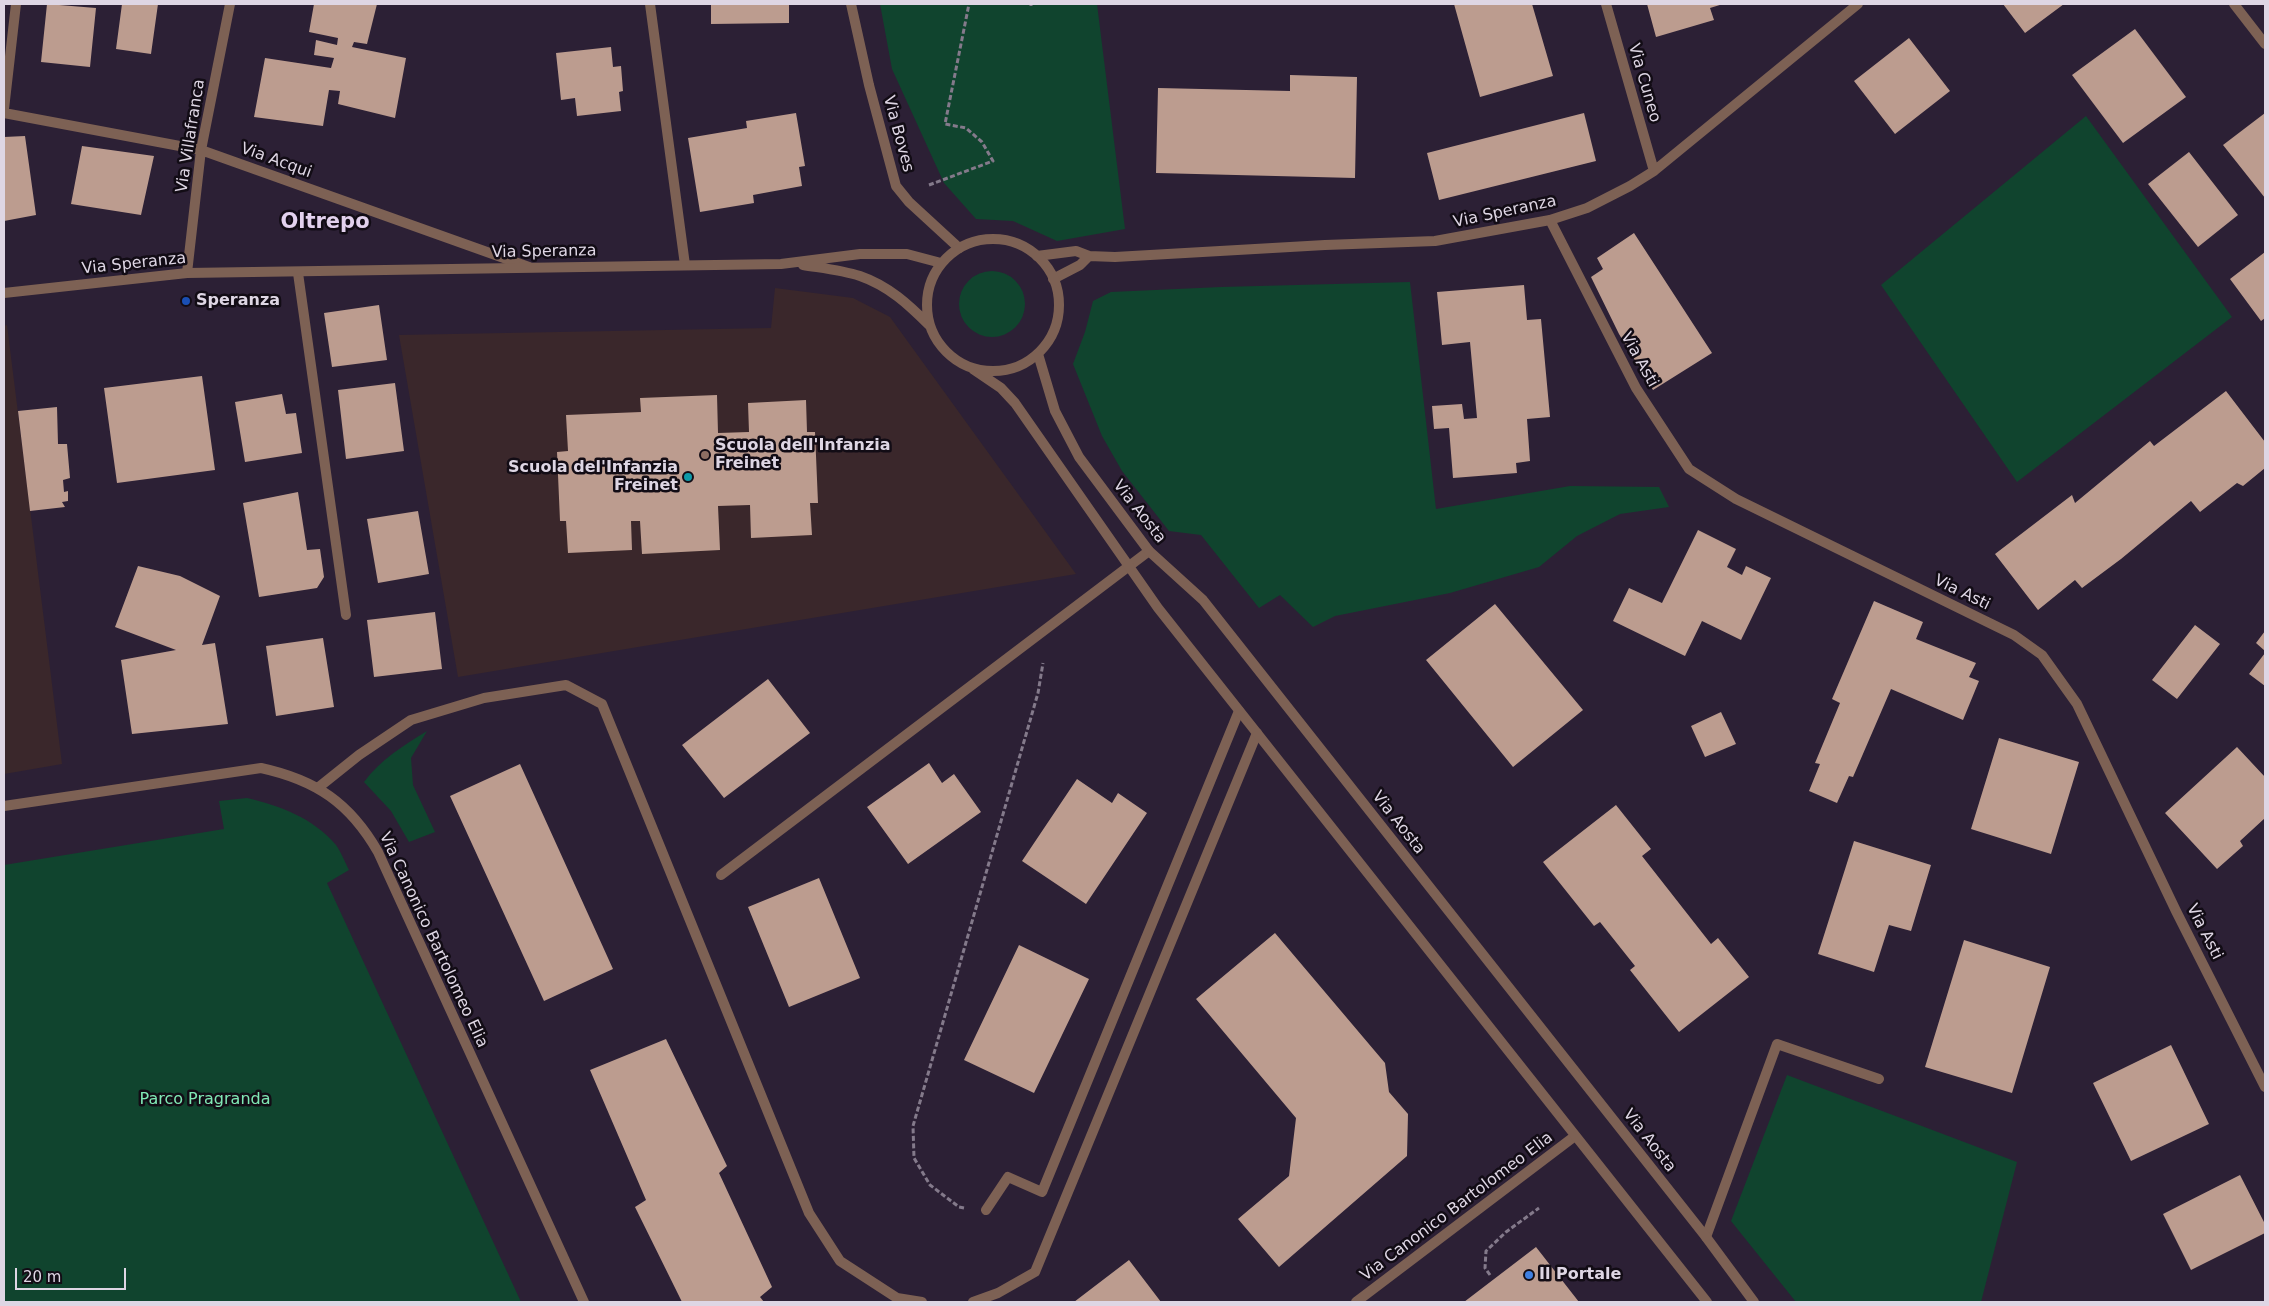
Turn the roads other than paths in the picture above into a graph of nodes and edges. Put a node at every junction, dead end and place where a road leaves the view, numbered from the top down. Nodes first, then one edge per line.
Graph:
1 (16, 4) edge
2 (230, 4) edge
3 (650, 4) edge
4 (851, 4) edge
5 (1606, 4) edge
6 (1858, 4) edge
7 (2234, 4) edge
8 (2265, 44) edge
9 (4, 111) edge
10 (201, 150) junction
11 (1654, 171) junction
12 (1550, 220) junction
13 (959, 248) junction
14 (1037, 256) junction
15 (1089, 256) junction
16 (792, 263) junction
17 (941, 263) junction
18 (685, 265) junction
19 (530, 267) junction
20 (187, 273) junction
21 (298, 273) junction
22 (1053, 279) junction
23 (4, 292) edge
24 (930, 325) junction
25 (1038, 354) junction
26 (973, 369) junction
27 (1149, 551) junction
28 (1129, 566) junction
29 (346, 615) dead end
30 (1239, 712) junction
31 (1256, 733) junction
32 (319, 787) junction
33 (4, 806) edge
34 (721, 875) dead end
35 (1878, 1079) dead end
36 (2265, 1087) edge
37 (1575, 1136) junction
38 (986, 1210) road end
39 (1706, 1237) junction
40 (584, 1302) edge
41 (922, 1302) edge
42 (973, 1302) edge
43 (1356, 1302) edge
44 (1707, 1302) edge
45 (1754, 1302) edge

1 - 9 street
2 - 10 street, Via Villafranca
3 - 18 street
4 - 13 street, Via Boves
5 - 11 street, Via Cuneo
6 - 11 street, Via Speranza
7 - 8 street
9 - 10 street, Via Acqui
10 - 19 street, Via Acqui
10 - 20 street, Via Villafranca
11 - 12 street, Via Speranza
12 - 15 street, Via Speranza
12 - 36 street, Via Asti
13 - 14 street
13 - 17 street
14 - 15 street, Via Speranza
14 - 22 street
15 - 22 street
16 - 17 street, Via Speranza
16 - 18 street, Via Speranza
16 - 24 street, Via Speranza
17 - 24 street
18 - 19 street, Via Speranza
19 - 21 street, Via Speranza
20 - 21 street, Via Speranza
20 - 23 street, Via Speranza
21 - 29 street
22 - 25 street
24 - 26 street
25 - 26 street
25 - 27 street, Via Aosta
26 - 28 street
27 - 28 street
27 - 39 street, Via Aosta
28 - 30 street
28 - 34 street
30 - 31 street
30 - 38 street
31 - 37 street
31 - 42 street
32 - 33 street, Via Canonico Bartolomeo Elia
32 - 40 street, Via Canonico Bartolomeo Elia
32 - 41 street
35 - 39 street
37 - 43 street, Via Canonico Bartolomeo Elia
37 - 44 street
39 - 45 street, Via Aosta

